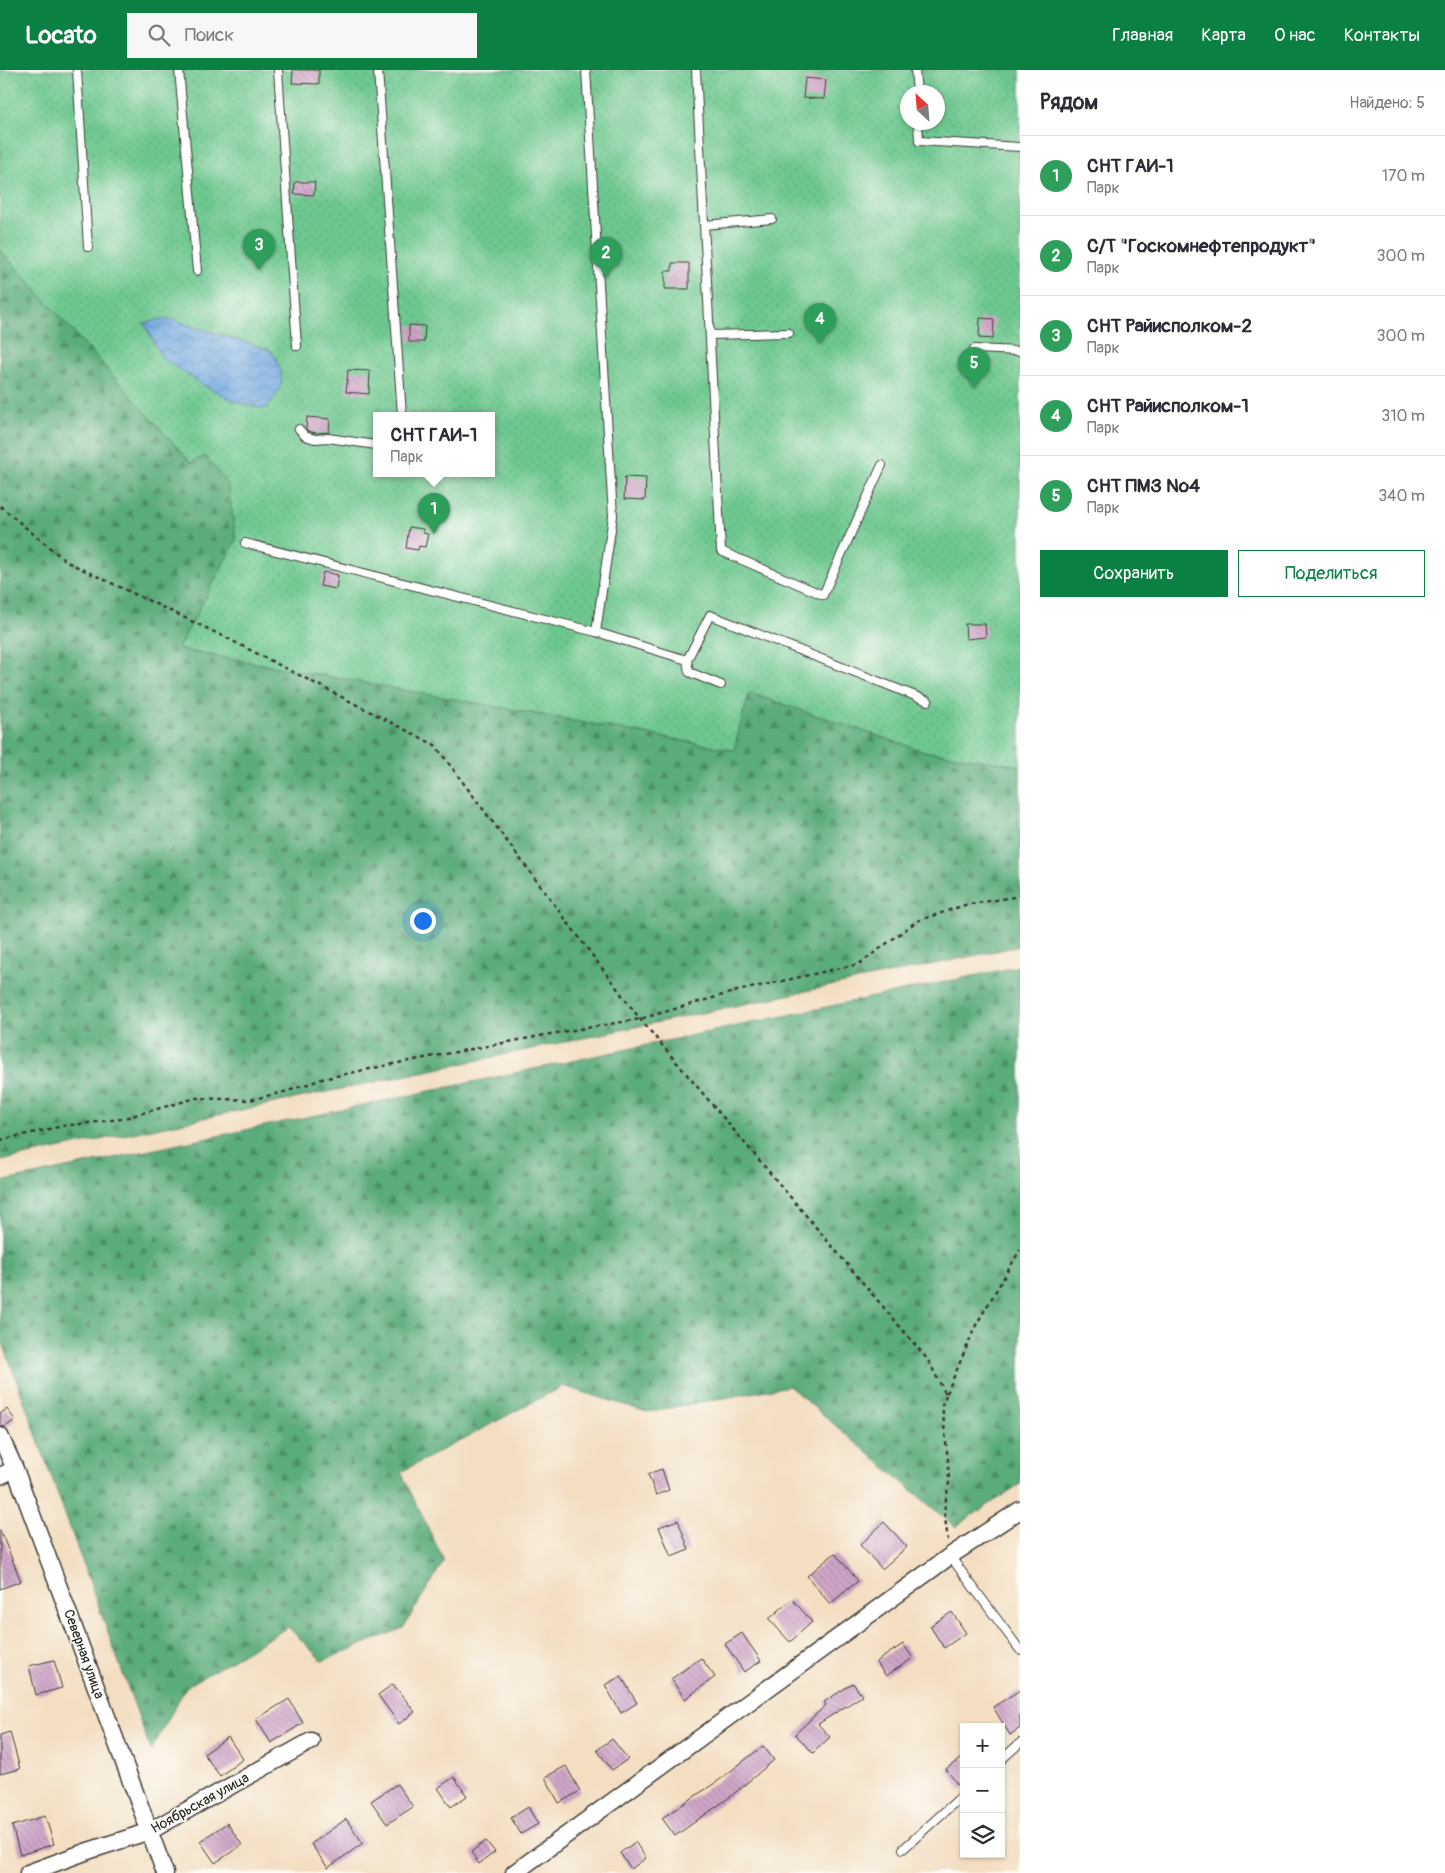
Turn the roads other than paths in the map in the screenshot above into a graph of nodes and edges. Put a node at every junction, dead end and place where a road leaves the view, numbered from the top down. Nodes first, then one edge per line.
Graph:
1 (77, 70) edge
2 (179, 70) edge
3 (278, 70) edge
4 (378, 70) edge
5 (586, 70) edge
6 (696, 70) edge
7 (915, 70) edge
8 (916, 85) edge
9 (918, 130) edge
10 (1020, 147) edge
11 (772, 219) dead end
12 (704, 225) junction
13 (88, 247) dead end
14 (197, 272) dead end
15 (789, 334) dead end
16 (710, 335) junction
17 (297, 346) dead end
18 (974, 349) dead end
19 (1020, 352) edge
20 (402, 412) edge
21 (299, 429) dead end
22 (373, 445) edge
23 (882, 465) dead end
24 (245, 543) dead end
25 (596, 632) junction
26 (688, 660) junction
27 (721, 686) dead end
28 (928, 701) dead end
29 (0, 1436) edge
30 (7, 1473) edge
31 (1020, 1510) edge
32 (950, 1556) junction
33 (1020, 1650) edge
34 (311, 1741) dead end
35 (1020, 1743) edge
36 (1005, 1756) edge
37 (960, 1798) edge
38 (150, 1831) junction
39 (903, 1850) dead end
40 (28, 1873) edge
41 (165, 1873) edge
42 (514, 1873) edge

1 - 13 lane
2 - 14 lane
3 - 17 lane
4 - 20 lane
5 - 25 lane
6 - 12 lane
7 - 8 lane
9 - 10 lane
11 - 12 lane
12 - 16 lane
15 - 16 lane
16 - 23 lane
18 - 19 lane
21 - 22 lane
24 - 25 lane
25 - 26 lane
26 - 27 lane
26 - 28 lane
29 - 30 street, Северная улица
30 - 38 street, Северная улица
31 - 32 street
32 - 33 lane
32 - 42 street
34 - 38 street, Ноябрьская улица
35 - 36 lane
37 - 39 lane
38 - 40 street, Ноябрьская улица
38 - 41 street, Северная улица

